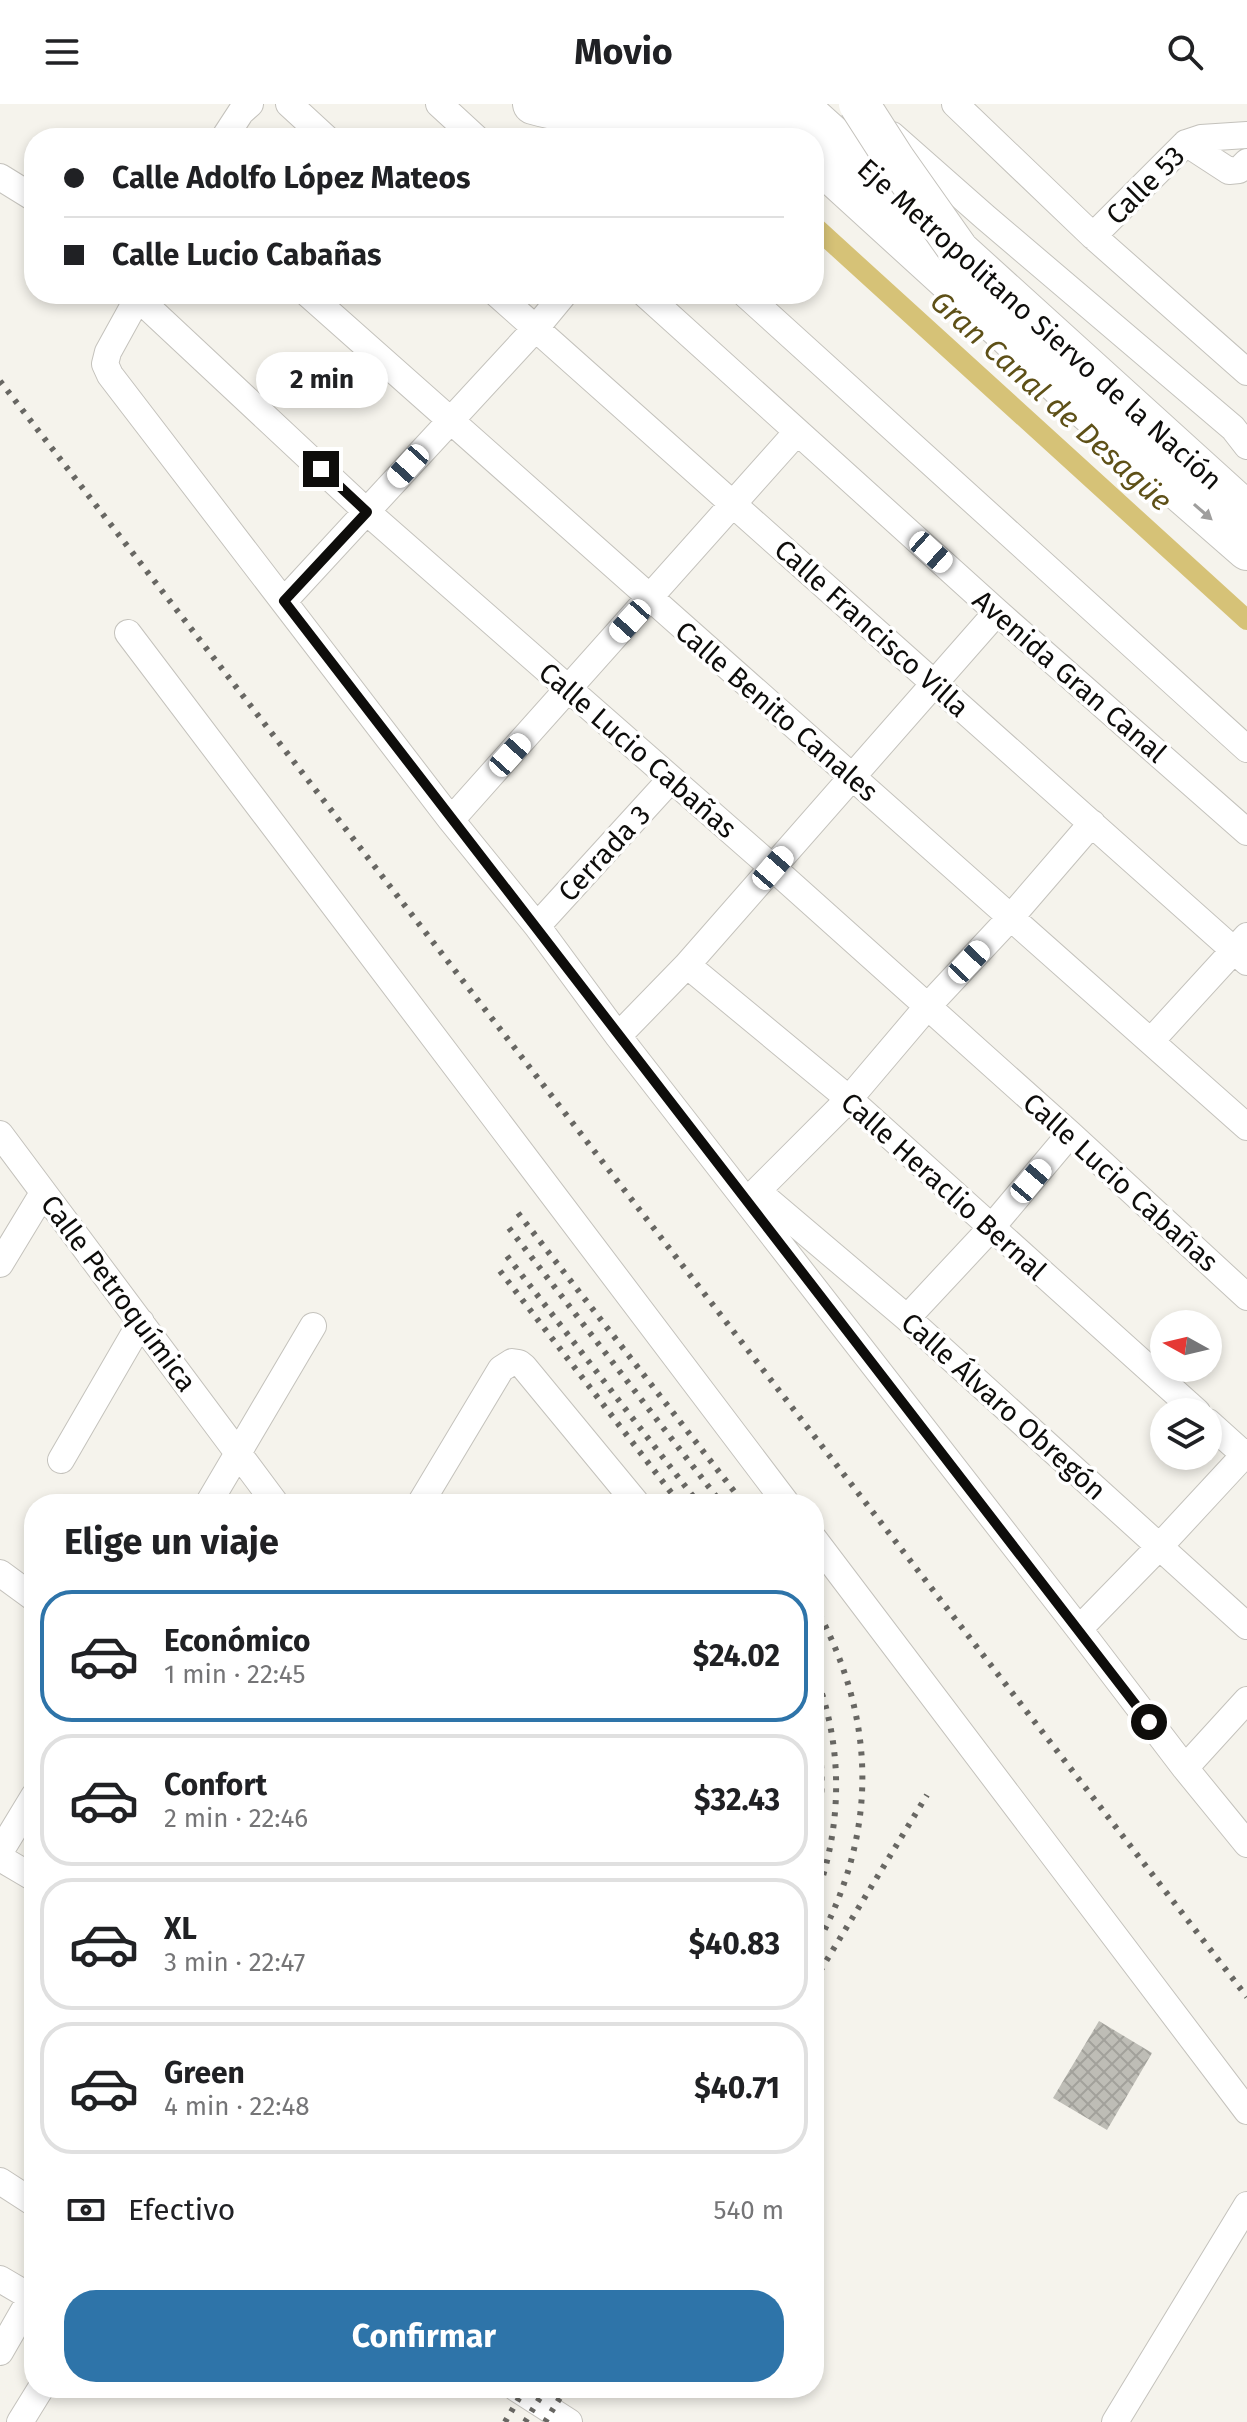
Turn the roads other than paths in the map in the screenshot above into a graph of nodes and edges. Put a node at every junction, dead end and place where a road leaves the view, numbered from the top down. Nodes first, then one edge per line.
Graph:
1 (250, 104) edge
2 (289, 104) edge
3 (439, 104) edge
4 (533, 104) edge
5 (755, 104) edge
6 (797, 104) edge
7 (859, 104) edge
8 (955, 104) edge
9 (231, 128) edge
10 (315, 128) edge
11 (465, 128) edge
12 (747, 128) edge
13 (781, 128) edge
14 (824, 128) edge
15 (824, 128) edge
16 (1247, 135) edge
17 (1186, 143) junction
18 (1247, 162) edge
19 (824, 167) edge
20 (0, 177) edge
21 (24, 192) edge
22 (824, 196) edge
23 (1093, 236) junction
24 (957, 248) junction
25 (135, 304) edge
26 (147, 304) edge
27 (319, 304) edge
28 (508, 304) edge
29 (556, 304) edge
30 (656, 304) edge
31 (756, 304) edge
32 (535, 329) junction
33 (1007, 334) junction
34 (1244, 364) edge
35 (450, 421) junction
36 (797, 432) junction
37 (1247, 446) edge
38 (733, 505) junction
39 (367, 512) junction
40 (1247, 512) edge
41 (1247, 550) edge
42 (650, 599) junction
43 (284, 601) junction
44 (997, 612) junction
45 (128, 633) dead end
46 (936, 684) junction
47 (569, 689) junction
48 (1247, 749) edge
49 (852, 777) junction
50 (671, 779) junction
51 (451, 820) junction
52 (1092, 823) junction
53 (1247, 832) edge
54 (773, 868) junction
55 (1011, 917) junction
56 (537, 926) junction
57 (1243, 950) edge
58 (687, 965) junction
59 (927, 1007) junction
60 (618, 1036) junction
61 (1151, 1041) junction
62 (849, 1099) junction
63 (1247, 1127) edge
64 (0, 1134) edge
65 (1070, 1134) junction
66 (43, 1193) junction
67 (752, 1196) junction
68 (991, 1228) junction
69 (0, 1264) edge
70 (1247, 1297) edge
71 (907, 1318) junction
72 (141, 1322) junction
73 (313, 1326) dead end
74 (1181, 1398) edge
75 (1222, 1434) edge
76 (238, 1453) junction
77 (1246, 1455) edge
78 (61, 1460) dead end
79 (214, 1494) edge
80 (269, 1494) edge
81 (426, 1494) edge
82 (629, 1494) edge
83 (779, 1494) edge
84 (1160, 1546) junction
85 (824, 1552) edge
86 (0, 1573) edge
87 (24, 1591) edge
88 (1247, 1626) edge
89 (1079, 1629) junction
90 (1247, 1700) edge
91 (1185, 1768) junction
92 (24, 1813) edge
93 (1247, 1844) edge
94 (0, 1855) edge
95 (24, 1871) edge
96 (1247, 2111) edge
97 (0, 2181) edge
98 (24, 2197) edge
99 (1247, 2205) edge
100 (0, 2279) edge
101 (24, 2294) edge
102 (24, 2311) edge
103 (4, 2337) edge
104 (35, 2398) edge
105 (532, 2398) edge
106 (20, 2422) edge
107 (569, 2422) edge
108 (1115, 2422) edge

1 - 9 street
2 - 10 street
3 - 11 street
4 - 12 highway
5 - 13 highway
6 - 15 highway, Eje Metropolitano Siervo de la Nación, bridge
7 - 24 highway, bridge
7 - 37 street
8 - 23 street
14 - 24 highway, Eje Metropolitano Siervo de la Nación, bridge
16 - 17 street, Calle 53
17 - 18 street
17 - 23 street, Calle 53
19 - 33 highway, Eje Metropolitano Siervo de la Nación
20 - 21 street
22 - 33 highway
23 - 34 street
24 - 40 highway, Eje Metropolitano Siervo de la Nación
25 - 43 street
26 - 39 street, Calle Lucio Cabañas
27 - 35 street, Calle Benito Canales
28 - 32 street, Calle Francisco Villa
29 - 32 street
30 - 36 street, Avenida Gran Canal
31 - 48 street
32 - 35 street
32 - 38 street, Calle Francisco Villa
33 -> 41 highway, Eje Metropolitano Siervo de la Nación
35 - 39 street
35 - 42 street, Calle Benito Canales
36 - 38 street
36 - 44 street, Avenida Gran Canal
38 - 42 street
38 - 46 street, Calle Francisco Villa
39 - 43 street
39 - 47 street, Calle Lucio Cabañas
42 - 47 street
42 - 49 street, Calle Benito Canales
43 - 51 street
44 - 46 street
44 - 53 street, Avenida Gran Canal
45 - 83 street
46 - 49 street
46 - 52 street, Calle Francisco Villa
47 - 50 street, Calle Lucio Cabañas
47 - 51 street
49 - 54 street
49 - 55 street, Calle Benito Canales
50 - 54 street, Calle Lucio Cabañas
50 - 56 street, Cerrada 3
51 - 56 street
52 - 55 street
52 - 57 street, Calle Francisco Villa
54 - 58 street
54 - 59 street, Calle Lucio Cabañas
55 - 59 street
55 - 61 street, Calle Benito Canales
56 - 60 street
57 - 61 street
58 - 60 street
58 - 62 street, Calle Heraclio Bernal
59 - 62 street
59 - 65 street, Calle Lucio Cabañas
60 - 67 street
61 - 63 street, Calle Benito Canales
62 - 67 street
62 - 68 street, Calle Heraclio Bernal
64 - 66 street, Calle Petroquímica
65 - 68 street
65 - 70 street, Calle Lucio Cabañas
66 - 69 street
66 - 72 street, Calle Petroquímica
67 - 71 street, Calle Álvaro Obregón
67 - 89 street
68 - 71 street
68 - 74 street, Calle Heraclio Bernal
71 - 84 street, Calle Álvaro Obregón
72 - 76 street, Calle Petroquímica
72 - 78 street
73 - 76 street
75 - 77 street
76 - 79 street
76 - 80 street, Calle Petroquímica
77 - 84 street
81 - 82 street
84 - 88 street, Calle Álvaro Obregón
84 - 89 street
85 - 96 street
86 - 87 street
89 - 91 street
90 - 91 street
91 - 93 street
92 - 94 street
94 - 95 street
97 - 98 street
99 - 108 street
100 - 101 street
102 - 103 street
104 - 106 street
105 - 107 street

